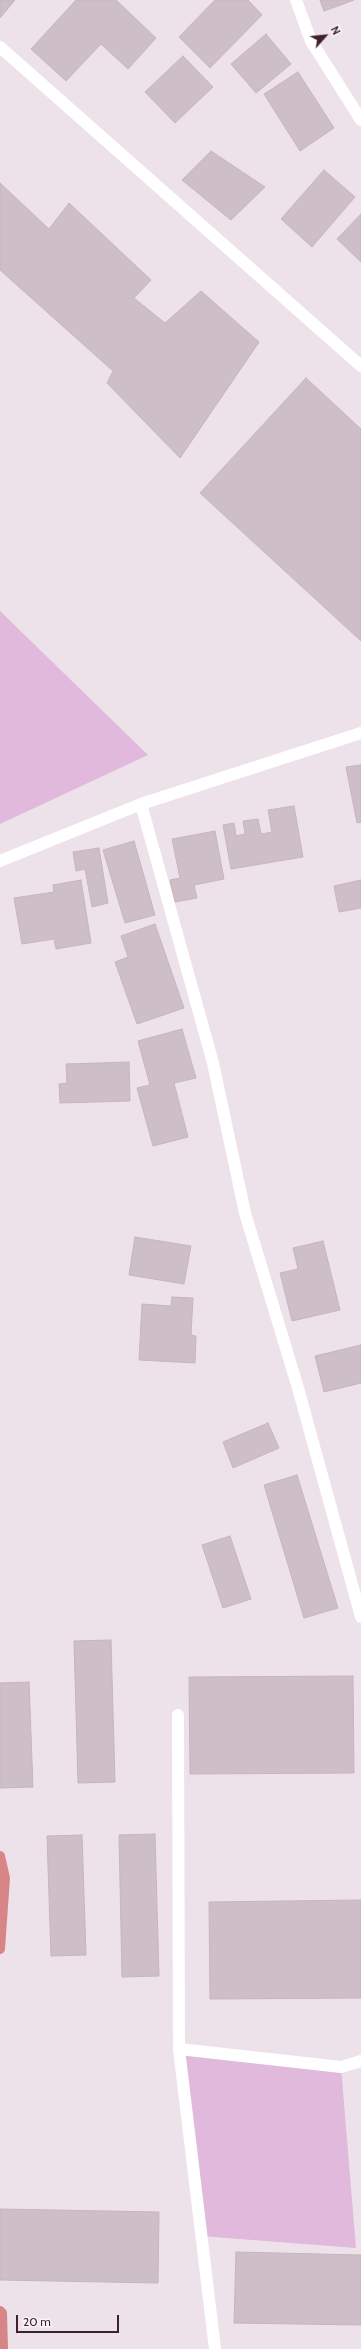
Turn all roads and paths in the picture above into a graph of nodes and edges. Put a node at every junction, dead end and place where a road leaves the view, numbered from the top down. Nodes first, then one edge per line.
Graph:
1 (296, 0) edge
2 (0, 47) edge
3 (361, 120) edge
4 (361, 366) edge
5 (361, 733) edge
6 (141, 804) junction
7 (0, 861) edge
8 (361, 1617) edge
9 (178, 1715) dead end
10 (179, 2050) junction
11 (361, 2061) edge
12 (215, 2349) edge

1 - 3 street
2 - 4 street
5 - 6 street
6 - 7 street
6 - 8 street
9 - 10 street
10 - 11 street
10 - 12 street

